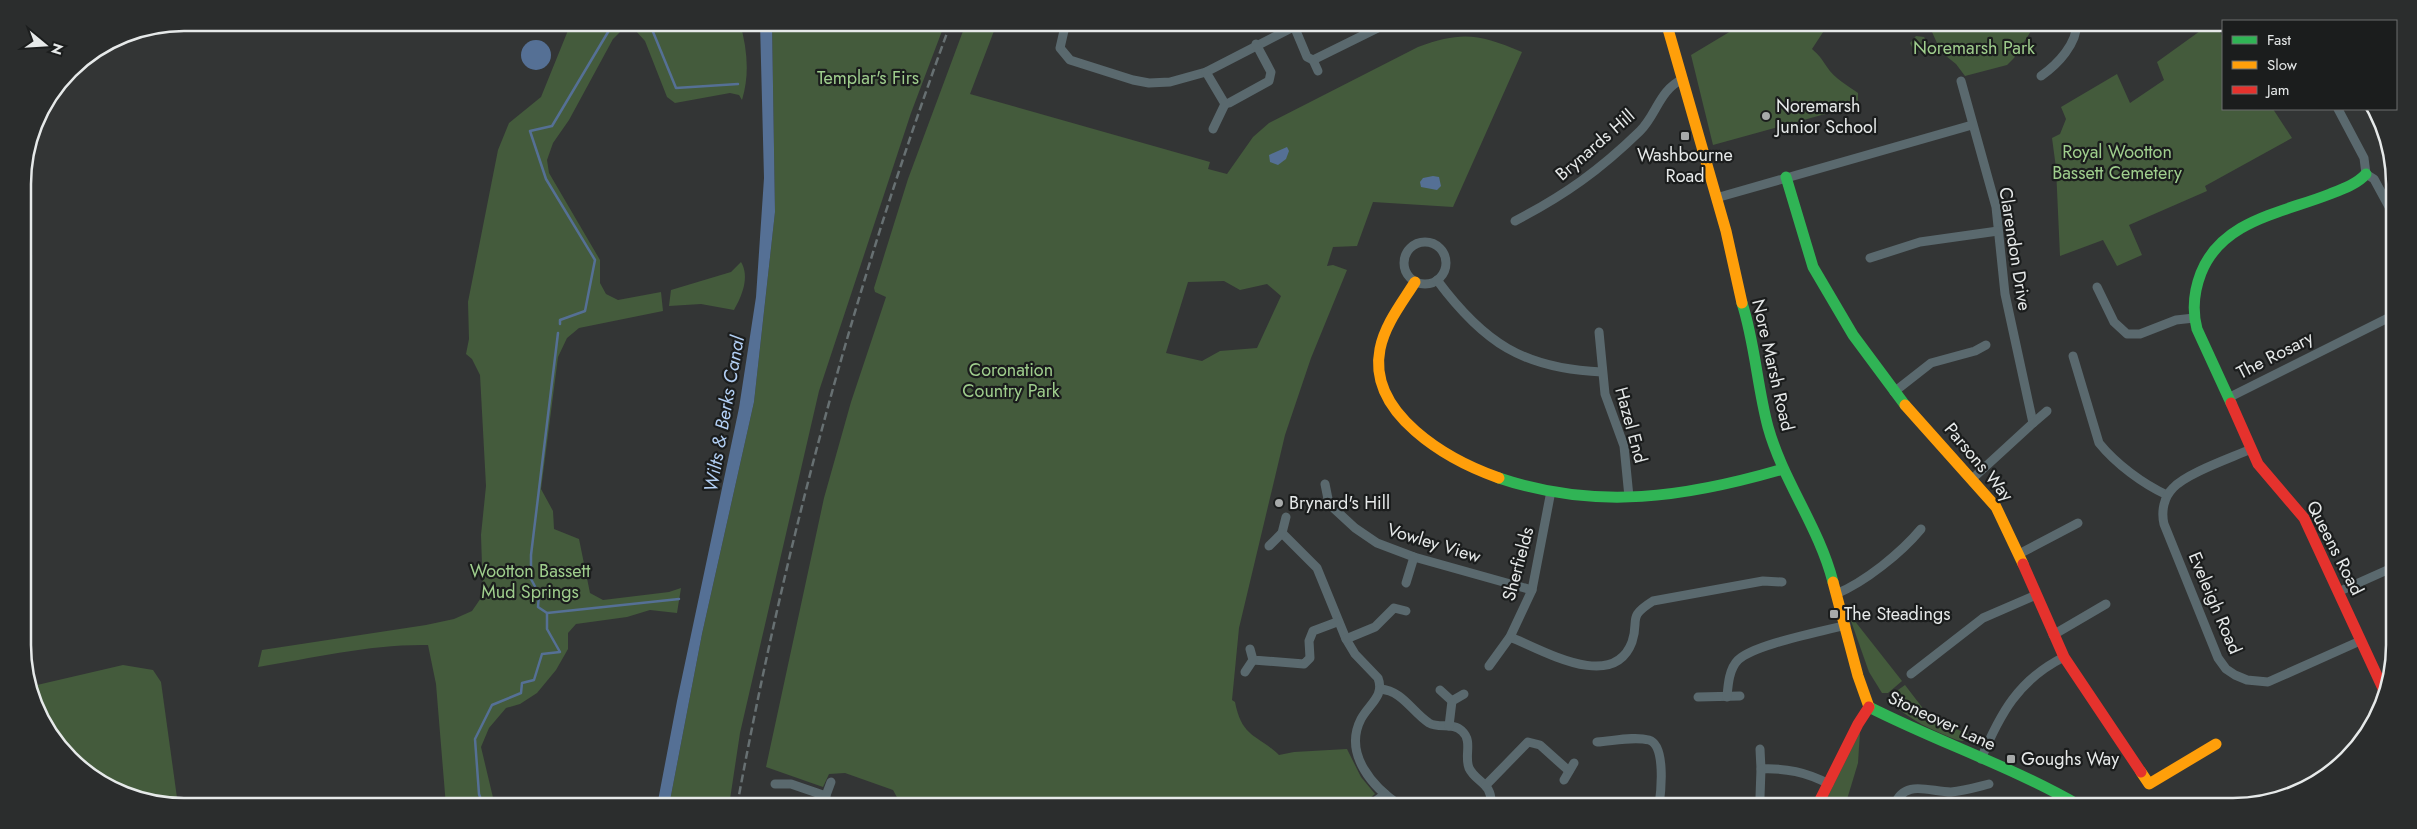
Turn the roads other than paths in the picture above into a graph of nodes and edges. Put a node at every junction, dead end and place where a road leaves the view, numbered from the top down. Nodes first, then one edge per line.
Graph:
1 (1064, 31) edge
2 (1280, 31) edge
3 (1294, 31) edge
4 (1372, 31) edge
5 (1669, 31) edge
6 (2077, 31) edge
7 (1256, 44) junction
8 (1313, 60) junction
9 (1318, 71) dead end
10 (1206, 72) junction
11 (2041, 76) dead end
12 (1683, 79) junction
13 (1961, 81) dead end
14 (1225, 104) junction
15 (2338, 110) edge
16 (1972, 125) junction
17 (1213, 128) dead end
18 (2366, 174) junction
19 (1786, 177) junction
20 (1716, 198) junction
21 (2386, 201) edge
22 (1515, 220) dead end
23 (1998, 230) junction
24 (1870, 258) dead end
25 (1437, 280) junction
26 (1415, 282) junction
27 (2097, 287) dead end
28 (2194, 318) junction
29 (2386, 319) edge
30 (1598, 332) dead end
31 (1986, 345) dead end
32 (2073, 356) dead end
33 (1602, 372) junction
34 (1894, 392) junction
35 (2228, 398) junction
36 (2047, 411) dead end
37 (2033, 423) junction
38 (2251, 449) junction
39 (1783, 469) junction
40 (1972, 478) junction
41 (1326, 484) dead end
42 (1551, 491) junction
43 (2167, 495) junction
44 (1629, 497) junction
45 (1286, 517) dead end
46 (2078, 523) dead end
47 (1921, 529) dead end
48 (1282, 533) junction
49 (1909, 544) junction
50 (1269, 546) dead end
51 (1916, 551) dead end
52 (2019, 554) junction
53 (1414, 557) junction
54 (2386, 571) edge
55 (1782, 582) dead end
56 (1406, 583) dead end
57 (1532, 590) junction
58 (2338, 592) junction
59 (1836, 594) junction
60 (2036, 595) junction
61 (1391, 598) dead end
62 (2106, 604) dead end
63 (1394, 608) junction
64 (1406, 610) dead end
65 (1337, 622) junction
66 (1846, 625) junction
67 (2053, 635) junction
68 (1510, 636) junction
69 (1346, 639) junction
70 (2360, 641) junction
71 (1250, 648) dead end
72 (2064, 657) junction
73 (1253, 660) junction
74 (1489, 666) dead end
75 (1245, 672) dead end
76 (1911, 674) dead end
77 (2381, 684) edge
78 (1380, 689) junction
79 (1440, 690) dead end
80 (1464, 694) dead end
81 (1740, 696) dead end
82 (1698, 697) dead end
83 (1728, 697) junction
84 (1452, 701) junction
85 (1870, 707) junction
86 (1449, 726) junction
87 (1597, 742) dead end
88 (2216, 744) dead end
89 (1760, 749) dead end
90 (1981, 759) junction
91 (1574, 762) dead end
92 (1761, 769) junction
93 (1569, 771) junction
94 (1564, 780) dead end
95 (831, 782) dead end
96 (775, 784) dead end
97 (1829, 784) junction
98 (1989, 784) dead end
99 (1486, 785) junction
100 (1385, 794) junction
101 (826, 796) joint
102 (1381, 797) edge
103 (1390, 797) edge
104 (1489, 797) edge
105 (1659, 797) edge
106 (1760, 797) dead end
107 (1822, 797) edge
108 (1900, 797) edge
109 (2065, 797) edge

1 - 10 street
2 - 7 street
3 - 8 street
4 - 8 street
5 - 12 street, Nore Marsh Road
6 - 11 street
7 - 10 street
7 - 14 street
8 - 9 street
10 - 14 street
12 - 20 street, Nore Marsh Road
12 - 22 street, Brynards Hill
13 - 16 street, Clarendon Drive
14 - 17 street
15 - 18 street
16 - 19 street
16 - 23 street, Clarendon Drive
18 - 21 street
18 - 28 street, The Rosary
19 - 20 street
19 - 34 street, Parsons Way
20 - 39 street, Nore Marsh Road
23 - 24 street
23 - 37 street, Clarendon Drive
25 - 26 street
25 - 26 street
25 - 33 street
26 - 42 street
27 - 28 street
28 - 35 street, The Rosary
29 - 35 street, The Rosary
30 - 33 street, Hazel End
31 - 34 street
32 - 43 street
33 - 44 street, Hazel End
34 - 40 street, Parsons Way
35 - 38 street, Queens Road
36 - 37 street
37 - 40 street
38 - 43 street
38 - 58 street, Queens Road
39 - 44 street
39 - 59 street, Nore Marsh Road
40 - 52 street, Parsons Way
41 - 53 street, Vowley View
42 - 44 street
42 - 57 street, Sherfields
43 - 70 street, Eveleigh Road
45 - 48 street
46 - 52 street
47 - 49 street
48 - 50 street
48 - 65 street
49 - 51 street
49 - 59 street
52 - 60 street, Parsons Way
53 - 56 street
53 - 57 street, Vowley View
54 - 58 street
55 - 68 street
57 - 68 street, Sherfields
58 - 70 street, Queens Road
59 - 66 street, Nore Marsh Road
60 - 67 street, Parsons Way
60 - 76 street
61 - 63 street
62 - 67 street
63 - 64 street
63 - 69 street
65 - 69 street
65 - 73 street
66 - 83 street
66 - 85 street, Nore Marsh Road
67 - 72 street, Parsons Way
68 - 74 street, Sherfields
69 - 78 street
70 - 77 street, Queens Road
71 - 73 street
72 - 88 street, Parsons Way
72 - 90 street
73 - 75 street
78 - 86 street
78 - 100 street
79 - 84 street
80 - 84 street
81 - 83 street
82 - 83 street
84 - 86 street
85 - 90 street, Stoneover Lane
85 - 97 street
86 - 99 street
87 - 105 street
89 - 92 street
90 - 109 street, Stoneover Lane
91 - 93 street
92 - 97 street
92 - 106 street
93 - 94 street
93 - 99 street
95 - 101 street
96 - 101 street
97 - 107 street
98 - 108 street
99 - 104 street
100 - 102 street
100 - 103 street

